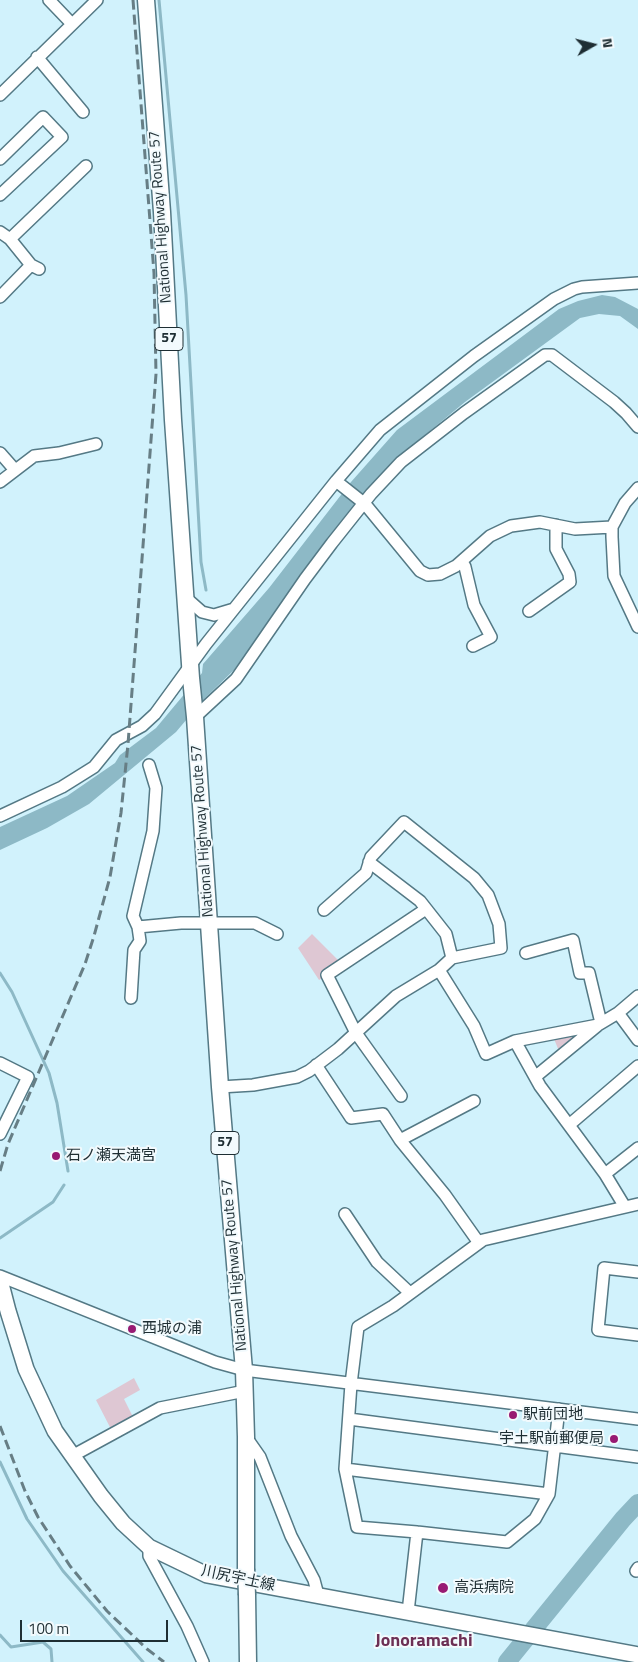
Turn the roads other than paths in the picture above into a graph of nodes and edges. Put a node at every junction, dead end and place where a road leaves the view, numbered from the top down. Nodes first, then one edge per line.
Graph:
1 (49, 0) edge
2 (96, 0) edge
3 (146, 0) edge
4 (72, 24) junction
5 (37, 58) junction
6 (0, 95) edge
7 (83, 112) dead end
8 (0, 159) edge
9 (86, 166) dead end
10 (0, 195) edge
11 (0, 232) edge
12 (10, 239) junction
13 (638, 283) edge
14 (0, 297) edge
15 (638, 427) edge
16 (96, 444) dead end
17 (0, 453) edge
18 (15, 470) junction
19 (0, 482) edge
20 (339, 484) junction
21 (638, 488) edge
22 (363, 503) junction
23 (556, 525) junction
24 (612, 527) junction
25 (462, 561) junction
26 (185, 596) junction
27 (234, 609) junction
28 (529, 611) dead end
29 (638, 627) edge
30 (473, 646) dead end
31 (190, 672) junction
32 (195, 717) junction
33 (149, 765) dead end
34 (0, 816) edge
35 (369, 862) junction
36 (426, 909) junction
37 (324, 910) dead end
38 (209, 922) junction
39 (138, 927) junction
40 (277, 934) dead end
41 (526, 953) dead end
42 (452, 958) junction
43 (439, 970) junction
44 (638, 996) edge
45 (131, 998) dead end
46 (618, 1013) junction
47 (600, 1024) junction
48 (356, 1033) junction
49 (638, 1040) edge
50 (515, 1041) junction
51 (0, 1063) edge
52 (316, 1065) junction
53 (638, 1066) edge
54 (535, 1077) junction
55 (220, 1087) junction
56 (402, 1096) dead end
57 (474, 1101) dead end
58 (569, 1125) junction
59 (0, 1134) edge
60 (400, 1140) junction
61 (638, 1148) edge
62 (606, 1174) junction
63 (638, 1204) edge
64 (625, 1207) junction
65 (345, 1214) dead end
66 (479, 1244) junction
67 (638, 1272) edge
68 (0, 1278) edge
69 (410, 1293) junction
70 (638, 1335) edge
71 (244, 1370) junction
72 (351, 1384) junction
73 (244, 1391) junction
74 (559, 1409) junction
75 (349, 1419) junction
76 (638, 1419) edge
77 (246, 1437) junction
78 (554, 1446) junction
79 (72, 1456) junction
80 (638, 1457) edge
81 (345, 1469) junction
82 (550, 1494) junction
83 (417, 1532) junction
84 (149, 1547) junction
85 (318, 1596) junction
86 (408, 1612) junction
87 (638, 1655) edge
88 (203, 1662) edge
89 (248, 1662) edge

1 - 4 street
2 - 4 street
3 - 26 highway, National Highway Route 57 / 57
4 - 5 street
5 - 6 street
5 - 7 street
8 - 10 street
9 - 12 street
11 - 12 street
12 - 14 street
13 - 20 street
15 - 22 street
16 - 18 street
17 - 18 street
18 - 19 street
20 - 22 street
20 - 27 street
21 - 24 street
22 - 25 street
22 - 32 street
23 - 24 street
23 - 25 street
23 - 28 street
24 - 29 street
25 - 30 street
26 - 27 street
26 - 31 highway, National Highway Route 57 / 57
27 - 31 street
31 - 32 highway, National Highway Route 57 / 57
31 - 34 street
32 - 38 highway, National Highway Route 57 / 57
33 - 39 street
35 - 36 street
35 - 37 street
35 - 42 street
36 - 42 street
36 - 48 street
38 - 39 street
38 - 40 street
38 - 55 highway, National Highway Route 57 / 57
39 - 45 street
41 - 47 street
42 - 43 street
43 - 48 street
43 - 50 street
44 - 46 street
46 - 47 street
46 - 49 street
47 - 50 street
47 - 54 street
48 - 52 street
48 - 56 street
50 - 54 street
51 - 59 street
52 - 55 street
52 - 60 street
53 - 58 street
54 - 58 street
55 - 71 highway, National Highway Route 57 / 57
57 - 60 street
58 - 62 street
60 - 66 street
61 - 62 street
62 - 64 street
63 - 64 street
64 - 66 street
65 - 69 street
66 - 69 street
67 - 70 street
68 - 71 street
68 - 79 main road, 川尻宇土線
69 - 72 street
71 - 72 street
71 - 73 highway, National Highway Route 57 / 57
72 - 74 street
72 - 75 street
73 - 77 highway, National Highway Route 57 / 57
73 - 79 street
74 - 76 street
74 - 78 street
75 - 78 street
75 - 81 street
77 - 85 street
77 - 89 highway, National Highway Route 57 / 57, bridge
78 - 80 street
78 - 82 street
79 - 84 main road, 川尻宇土線
81 - 82 street
81 - 83 street
82 - 83 street
83 - 86 street
84 - 85 main road, 川尻宇土線
84 - 88 street
85 - 86 main road, 川尻宇土線
86 - 87 main road, 川尻宇土線

